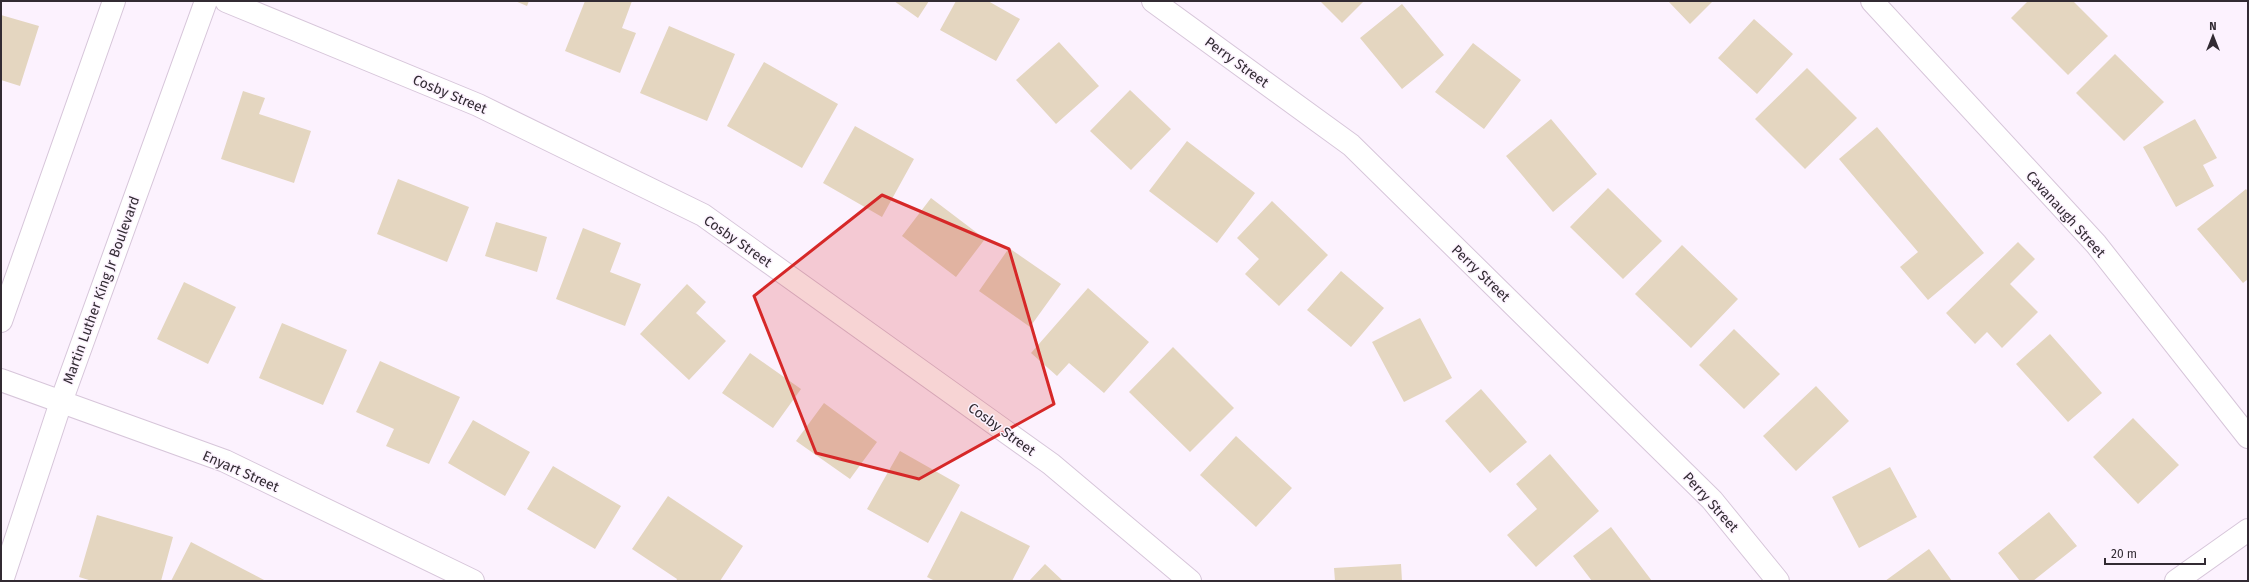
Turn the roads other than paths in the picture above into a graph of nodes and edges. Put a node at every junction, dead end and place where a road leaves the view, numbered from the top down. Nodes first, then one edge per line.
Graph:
1 (114, 1) edge
2 (206, 1) edge
3 (226, 1) edge
4 (1152, 1) edge
5 (1872, 1) edge
6 (1, 321) edge
7 (1, 380) edge
8 (61, 402) junction
9 (2248, 437) edge
10 (2248, 530) edge
11 (2, 581) edge
12 (473, 581) edge
13 (1190, 581) edge
14 (1778, 581) edge
15 (2176, 581) edge

1 - 6 street
2 - 8 street, Martin Luther King Jr Boulevard
3 - 13 street, Cosby Street
4 - 14 street, Perry Street
5 - 9 street, Cavanaugh Street
7 - 8 street, Enyart Street
8 - 11 street, Martin Luther King Jr Boulevard
8 - 12 street, Enyart Street
10 - 15 street

